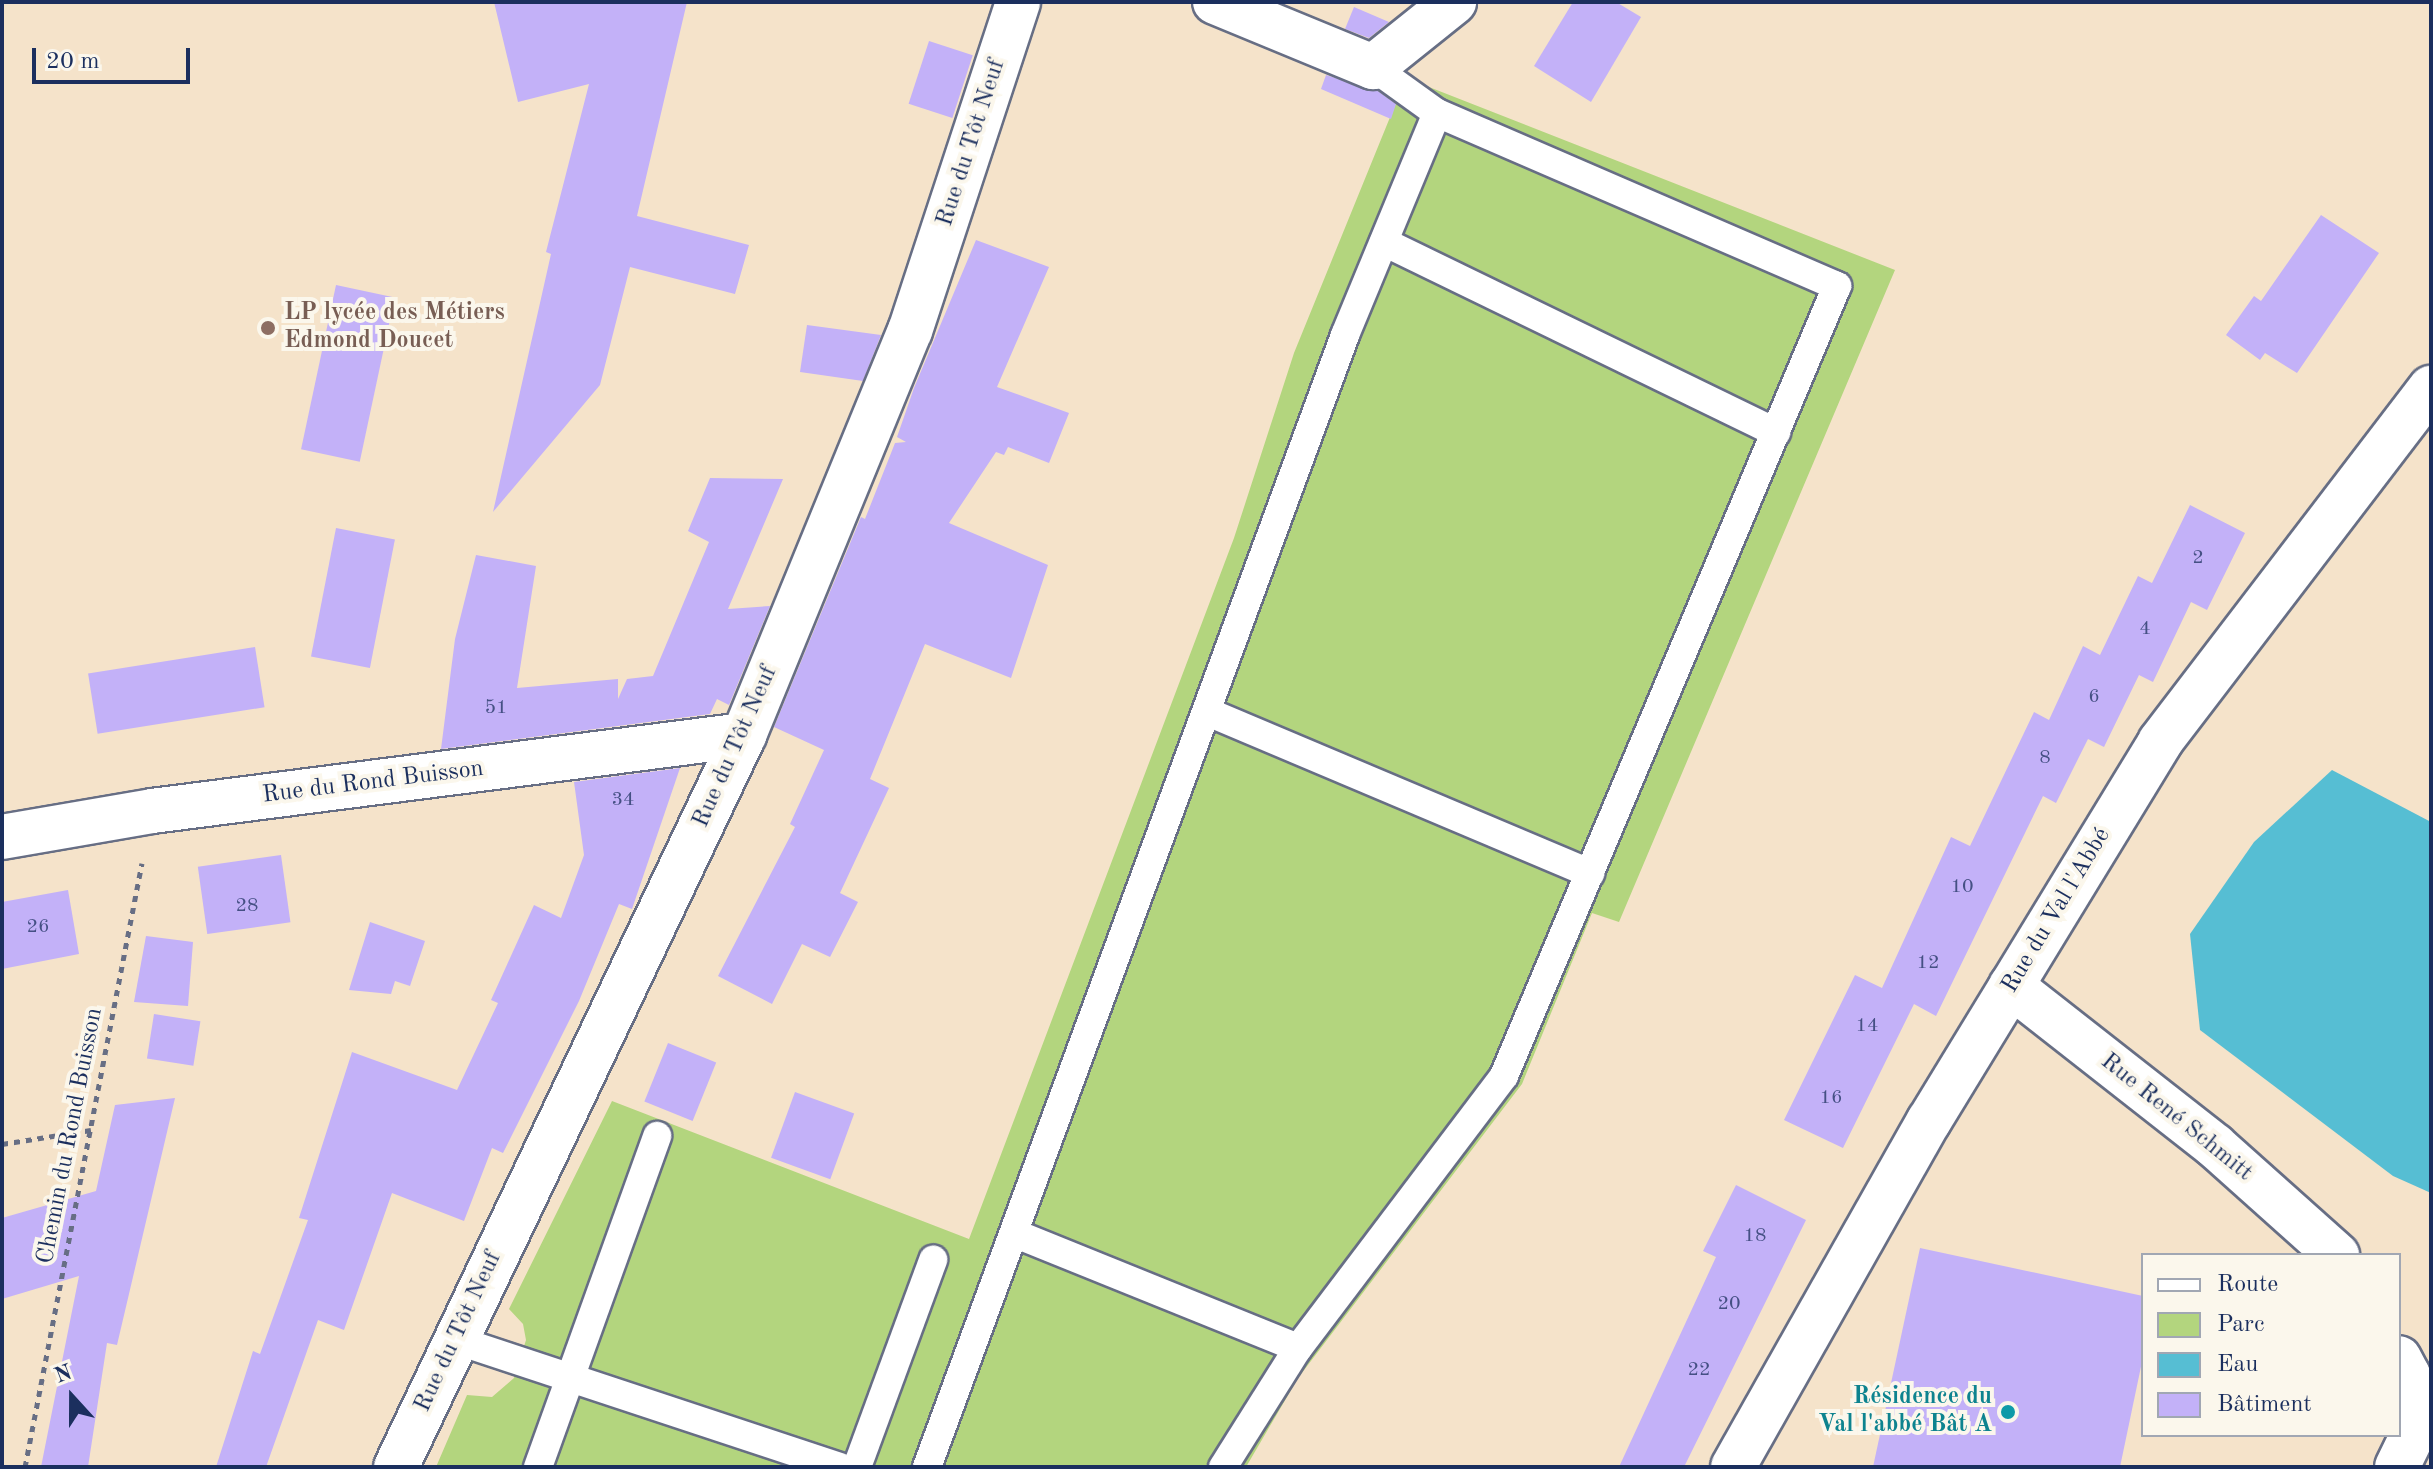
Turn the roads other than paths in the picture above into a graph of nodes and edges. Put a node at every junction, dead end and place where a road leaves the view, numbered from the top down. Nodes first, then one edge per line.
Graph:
1 (1018, 2) edge
2 (1215, 2) edge
3 (1454, 2) edge
4 (1373, 67) junction
5 (1437, 113) junction
6 (1384, 242) junction
7 (2431, 388) edge
8 (1776, 432) junction
9 (1208, 712) junction
10 (744, 735) junction
11 (2, 837) edge
12 (1590, 873) junction
13 (2011, 986) junction
14 (657, 1136) dead end
15 (1016, 1234) junction
16 (2335, 1253) edge
17 (933, 1260) dead end
18 (456, 1340) junction
19 (1298, 1348) junction
20 (2401, 1362) edge
21 (570, 1378) junction
22 (396, 1467) edge
23 (538, 1467) edge
24 (839, 1467) edge
25 (857, 1467) edge
26 (927, 1467) edge
27 (1223, 1467) edge
28 (1733, 1467) edge
29 (2397, 1467) edge

1 - 10 street, Rue du Tôt Neuf
2 - 4 street
3 - 4 street
4 - 5 lane
5 - 6 lane
5 - 8 lane
6 - 8 lane
6 - 9 lane
7 - 13 street, Rue du Val l'Abbé
8 - 12 lane
9 - 12 lane
9 - 15 lane
10 - 11 street, Rue du Rond Buisson
10 - 18 street, Rue du Tôt Neuf
12 - 19 lane
13 - 16 street, Rue René Schmitt
13 - 28 street, Rue du Val l'Abbé
14 - 21 lane
15 - 19 lane
15 - 26 lane
17 - 25 lane
18 - 21 lane
18 - 22 street, Rue du Tôt Neuf
19 - 27 lane
20 - 29 street
21 - 23 lane
21 - 24 lane

